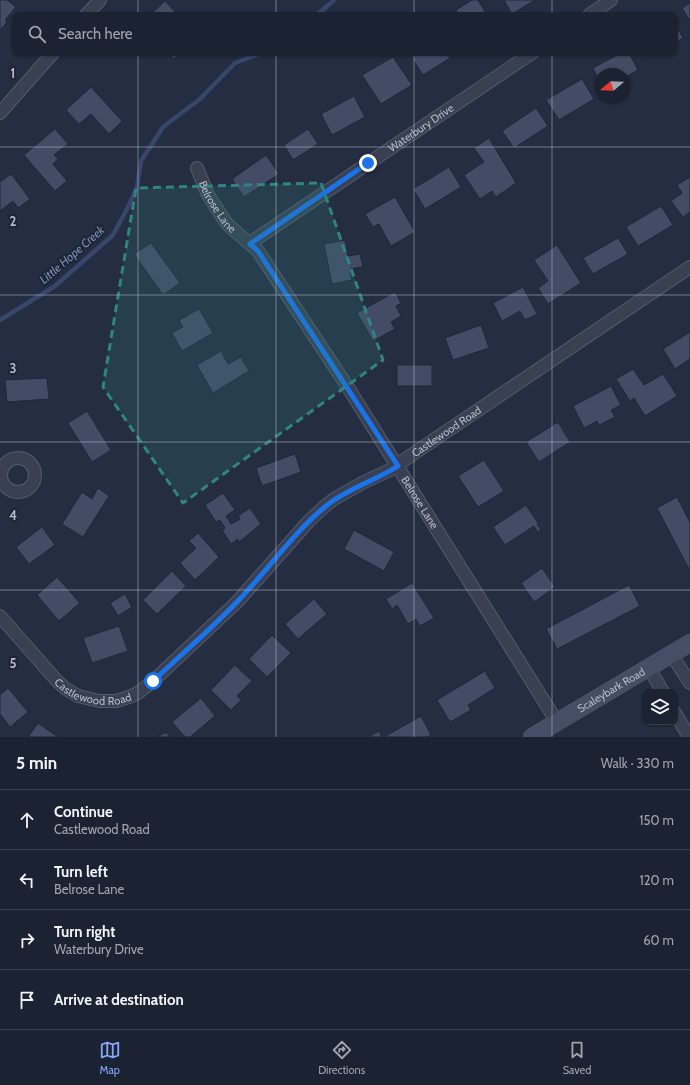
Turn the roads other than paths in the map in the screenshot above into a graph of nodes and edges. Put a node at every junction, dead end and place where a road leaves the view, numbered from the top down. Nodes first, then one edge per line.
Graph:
1 (100, 0) edge
2 (612, 0) edge
3 (89, 12) edge
4 (594, 12) edge
5 (50, 56) edge
6 (528, 56) edge
7 (0, 113) edge
8 (197, 168) dead end
9 (250, 244) junction
10 (690, 267) edge
11 (398, 466) junction
12 (0, 616) edge
13 (690, 643) edge
14 (671, 654) junction
15 (649, 668) junction
16 (690, 683) edge
17 (660, 689) edge
18 (678, 718) edge
19 (557, 722) junction
20 (532, 737) edge
21 (689, 737) edge

1 - 3 street
2 - 4 street
5 - 7 street
6 - 9 street, Waterbury Drive
8 - 9 street, Belrose Lane
9 - 11 street, Belrose Lane
10 - 11 street, Castlewood Road
11 - 12 street, Castlewood Road
11 - 19 street, Belrose Lane
13 - 14 street, Scaleybark Road
14 - 15 street, Scaleybark Road
14 - 16 street
15 - 17 street
15 - 19 street, Scaleybark Road
18 - 21 street
19 - 20 street, Scaleybark Road

